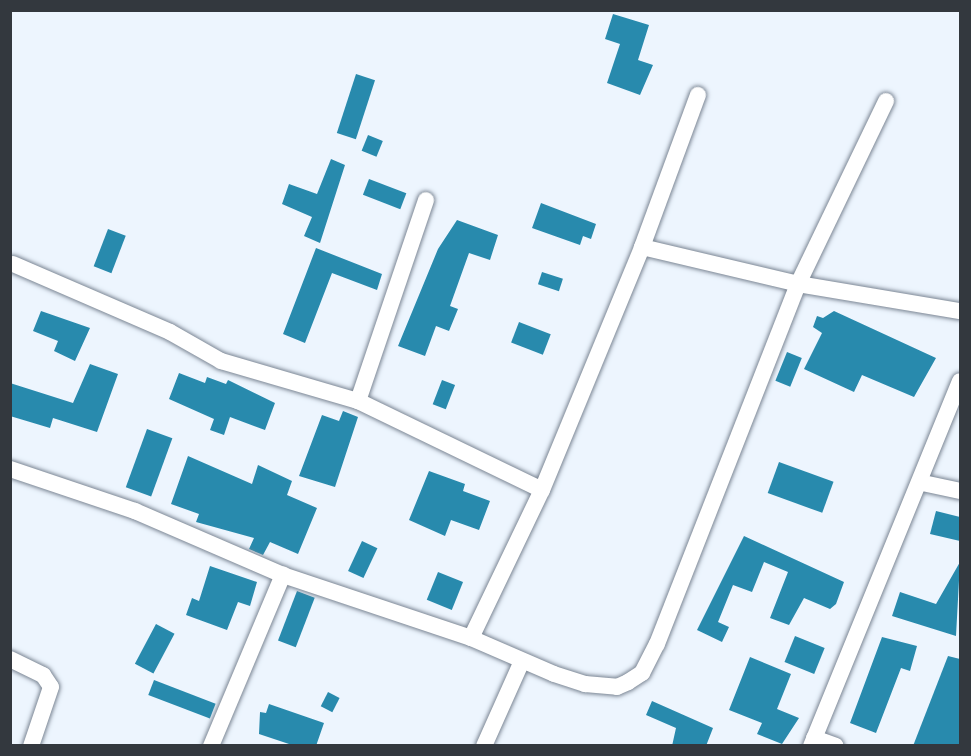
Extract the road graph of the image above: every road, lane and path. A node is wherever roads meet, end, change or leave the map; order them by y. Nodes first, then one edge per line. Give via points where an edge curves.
1 (698, 95) dead end
2 (886, 101) dead end
3 (426, 200) dead end
4 (642, 247) junction
5 (14, 264) dead end
6 (798, 284) junction
7 (960, 311) edge
8 (960, 381) edge
9 (358, 402) junction
10 (10, 469) edge
11 (923, 483) junction
12 (542, 490) junction
13 (960, 491) edge
14 (283, 575) junction
15 (471, 638) junction
16 (10, 659) edge
17 (522, 661) junction
18 (812, 742) edge
19 (32, 746) edge
20 (211, 746) edge
21 (483, 746) edge
22 (836, 746) edge

1 - 4 street
2 - 6 street
3 - 9 street
4 - 6 street
4 - 12 street
5 - 9 street via 170,332 220,361
6 - 7 street
6 - 17 street via 642,673 617,687 585,684
8 - 11 street
9 - 12 street
10 - 14 street via 135,511
11 - 13 street
11 - 18 street
12 - 15 street
14 - 15 street
14 - 20 street
15 - 17 street
16 - 19 street via 44,675 51,687
17 - 21 street
18 - 22 street

